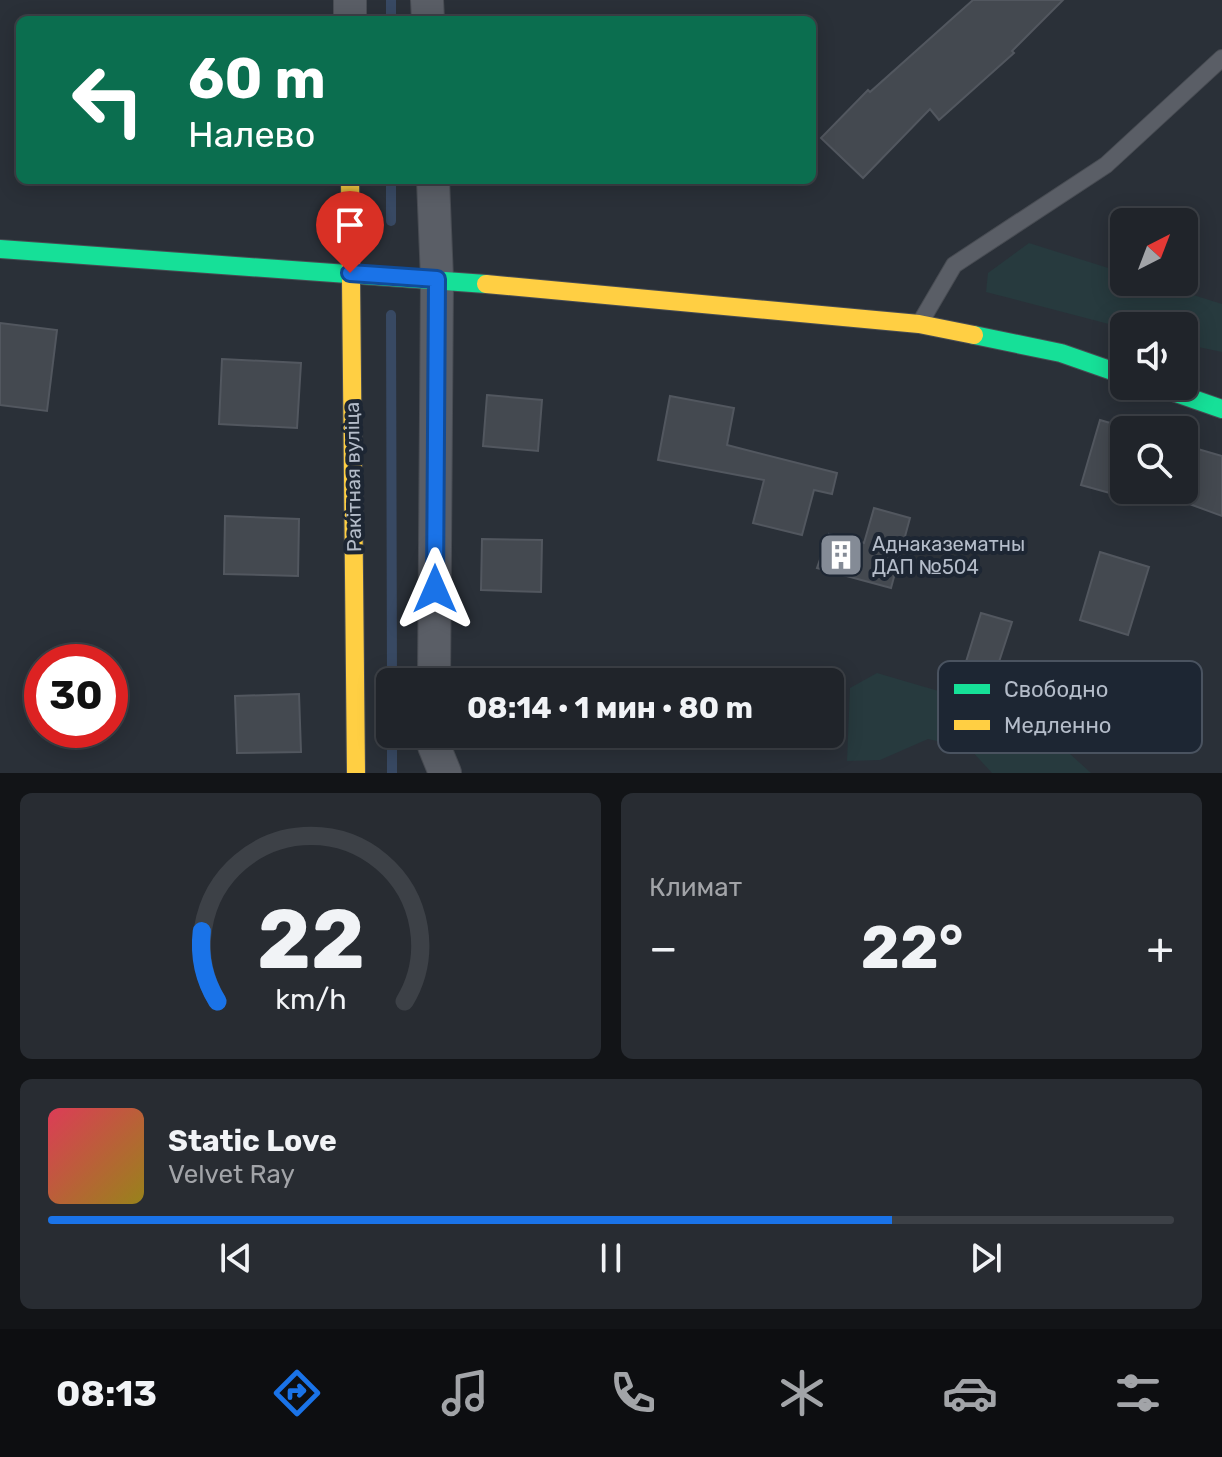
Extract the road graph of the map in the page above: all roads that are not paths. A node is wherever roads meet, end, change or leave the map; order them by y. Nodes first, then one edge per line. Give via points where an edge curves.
1 (1222, 58) edge
2 (350, 184) edge
3 (433, 184) edge
4 (0, 249) edge
5 (350, 273) junction
6 (437, 279) junction
7 (919, 324) junction
8 (1110, 370) edge
9 (1196, 400) edge
10 (1222, 409) edge
11 (434, 668) edge
12 (435, 748) edge
13 (356, 773) edge
14 (445, 773) edge

1 - 7 lane via 1106,165 954,265
2 - 5 street, Ракітная вуліца
3 - 6 street
4 - 5 street
5 - 6 street
5 - 13 street, Ракітная вуліца
6 - 7 street
6 - 11 street
7 - 8 street via 1061,353
9 - 10 street
12 - 14 street

